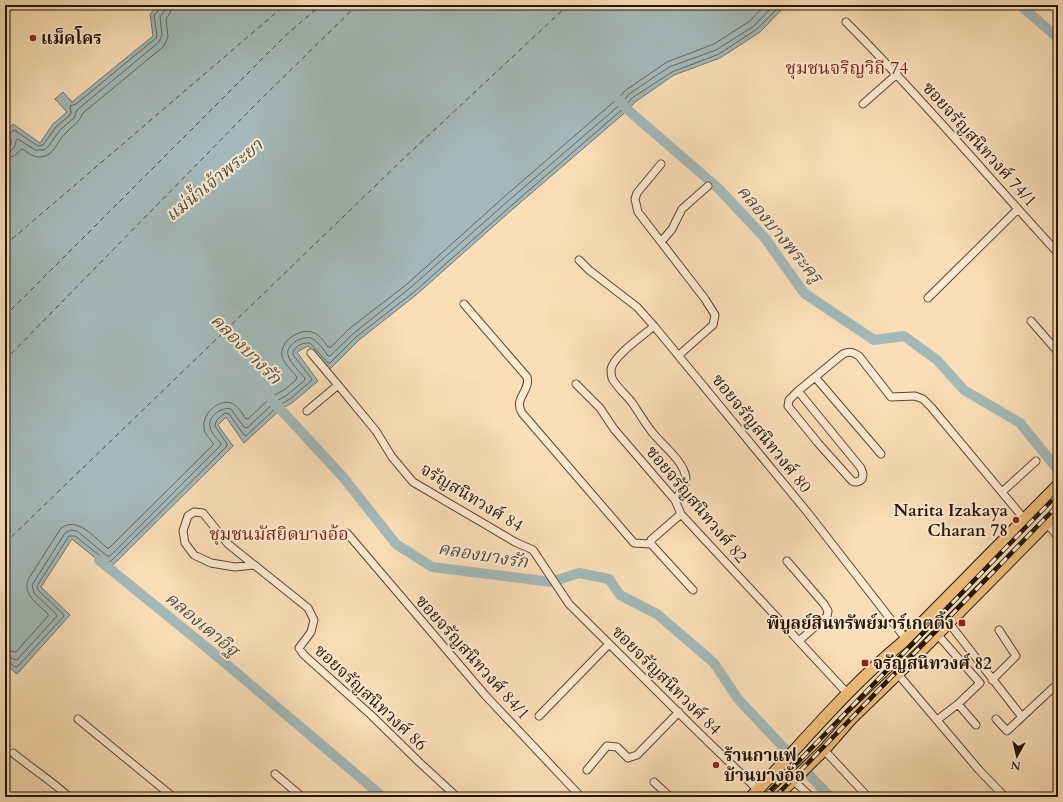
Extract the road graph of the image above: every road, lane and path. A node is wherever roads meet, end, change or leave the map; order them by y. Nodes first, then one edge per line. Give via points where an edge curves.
1 (846, 22) dead end
2 (897, 74) junction
3 (863, 104) dead end
4 (661, 164) dead end
5 (708, 186) dead end
6 (1018, 209) junction
7 (661, 242) junction
8 (1058, 252) edge
9 (579, 260) dead end
10 (928, 298) dead end
11 (464, 304) dead end
12 (1031, 321) dead end
13 (654, 326) junction
14 (1058, 352) edge
15 (311, 353) dead end
16 (679, 355) junction
17 (815, 378) junction
18 (576, 384) dead end
19 (338, 385) junction
20 (798, 391) junction
21 (307, 412) dead end
22 (881, 454) dead end
23 (1036, 461) dead end
24 (1058, 485) edge
25 (1002, 492) junction
26 (675, 500) junction
27 (1058, 512) edge
28 (681, 514) junction
29 (1025, 520) junction
30 (1047, 523) junction
31 (347, 533) dead end
32 (1058, 537) edge
33 (651, 544) junction
34 (787, 561) dead end
35 (254, 565) junction
36 (559, 589) joint
37 (693, 590) dead end
38 (948, 623) junction
39 (999, 630) dead end
40 (937, 634) junction
41 (906, 639) junction
42 (798, 641) junction
43 (609, 644) junction
44 (898, 673) junction
45 (992, 680) junction
46 (1054, 687) dead end
47 (847, 693) junction
48 (958, 704) junction
49 (679, 712) junction
50 (538, 716) dead end
51 (1022, 717) junction
52 (78, 719) dead end
53 (996, 719) dead end
54 (937, 720) junction
55 (976, 725) dead end
56 (824, 750) junction
57 (12, 753) dead end
58 (587, 770) dead end
59 (275, 774) dead end
60 (793, 780) junction
61 (654, 782) dead end
62 (754, 793) edge
63 (70, 797) edge
64 (173, 797) edge
65 (302, 797) edge
66 (457, 797) edge
67 (581, 797) edge
68 (670, 797) edge
69 (776, 797) edge
70 (811, 797) edge
71 (868, 797) edge
72 (1005, 797) edge

1 - 2 street, ซอยจรัญสนิทวงศ์ 74/1
2 - 3 street
2 - 6 street, ซอยจรัญสนิทวงศ์ 74/1
4 - 7 street via 639,189 635,199 638,212
5 - 7 street via 682,210 672,229
6 - 8 street, ซอยจรัญสนิทวงศ์ 74/1
6 - 10 street
7 - 16 street via 715,315 713,325
9 - 13 street, ซอยจรัญสนิทวงศ์ 80 via 637,307
11 - 33 street via 527,377 527,387 519,403 522,413 634,543
12 - 14 street
13 - 16 street, ซอยจรัญสนิทวงศ์ 80
13 - 26 street via 614,361 611,374 612,379 651,431 684,469 686,479
15 - 19 street, จรัญสนิทวงศ์ 84
16 - 41 street, ซอยจรัญสนิทวงศ์ 80 via 808,513
17 - 20 street
17 - 22 street
17 - 25 street via 843,354 856,353 891,397 923,399
18 - 26 street, ซอยจรัญสนิทวงศ์ 82 via 600,408 614,429
19 - 21 street
19 - 36 street, จรัญสนิทวงศ์ 84 via 413,482 533,550
20 - 20 street via 789,400 789,408 852,481 862,479 861,468
23 - 25 street
24 - 29 main road
25 - 29 street
26 - 28 street, ซอยจรัญสนิทวงศ์ 82
27 - 30 main road
28 - 33 street via 655,535
28 - 42 street, ซอยจรัญสนิทวงศ์ 82
29 - 41 main road
30 - 32 street
30 - 38 main road
31 - 67 street, ซอยจรัญสนิทวงศ์ 84/1 via 485,695
33 - 37 street
34 - 42 street via 828,611 827,616
35 - 35 street, ซอยจรัญสนิทวงศ์ 86 via 228,544 202,513 194,512 188,516 183,531 185,543 194,555 211,563 235,567
35 - 66 street, ซอยจรัญสนิทวงศ์ 86 via 308,608 314,620 311,632 299,648 304,655
36 - 43 street, ซอยจรัญสนิทวงศ์ 84 via 569,604
38 - 40 main road
38 - 45 street
39 - 45 street via 1016,656
40 - 44 main road
40 - 48 street via 980,683
41 - 47 main road
42 - 47 street, ซอยจรัญสนิทวงศ์ 82
43 - 49 street, ซอยจรัญสนิทวงศ์ 84
43 - 50 street
44 - 54 street
44 - 56 main road
45 - 51 street
46 - 51 street
47 - 62 main road
48 - 54 street
48 - 55 street
49 - 58 street via 637,755 628,758 617,747 607,746
49 - 62 street, ซอยจรัญสนิทวงศ์ 84
51 - 53 street via 1007,730
52 - 64 street
54 - 72 street
56 - 60 main road
56 - 71 street
57 - 63 street
59 - 65 street
60 - 69 main road
60 - 70 street
61 - 68 street

